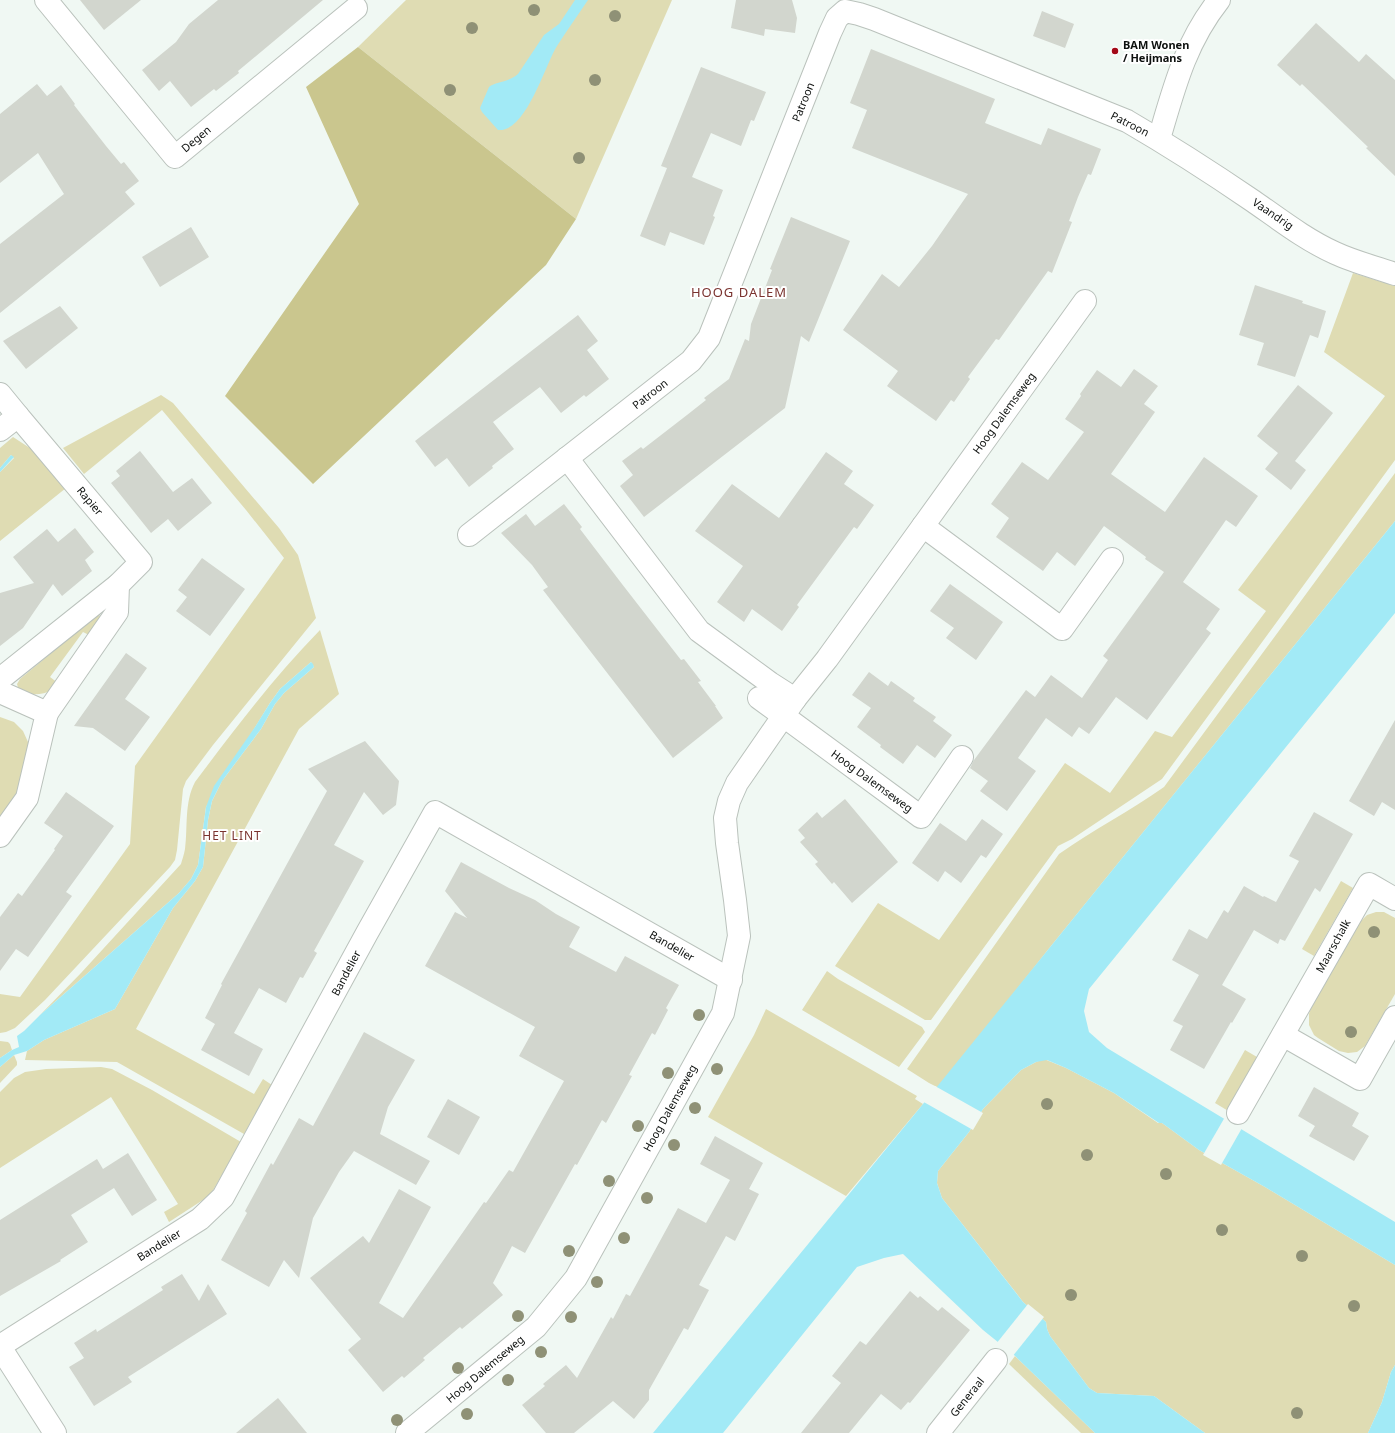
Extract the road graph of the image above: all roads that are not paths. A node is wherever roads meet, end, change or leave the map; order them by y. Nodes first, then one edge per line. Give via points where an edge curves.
1 (46, 0) edge
2 (1219, 0) edge
3 (356, 8) dead end
4 (1159, 139) junction
5 (1395, 274) edge
6 (1085, 300) dead end
7 (0, 394) edge
8 (18, 416) junction
9 (0, 430) edge
10 (567, 458) junction
11 (923, 526) junction
12 (469, 535) dead end
13 (1112, 559) dead end
14 (118, 585) junction
15 (0, 679) edge
16 (0, 692) edge
17 (759, 698) dead end
18 (789, 708) junction
19 (47, 713) junction
20 (962, 757) dead end
21 (0, 836) edge
22 (1395, 899) edge
23 (731, 980) junction
24 (1395, 1017) edge
25 (1283, 1035) junction
26 (1238, 1113) dead end
27 (0, 1346) edge
28 (996, 1360) dead end
29 (55, 1433) edge
30 (407, 1433) edge
31 (938, 1433) edge

1 - 3 street, Degen via 175,157
2 - 4 street via 1190,45
4 - 5 street, Vaandrig via 1310,239 1356,262
4 - 10 street, Patroon via 1128,121 874,19 846,11 837,18 830,32 709,338 691,361
6 - 11 street, Hoog Dalemseweg
7 - 8 street
8 - 9 street
8 - 14 street, Rapier via 141,562
10 - 12 street, Patroon
10 - 18 street via 699,631 770,683
11 - 13 street via 1062,628
11 - 18 street, Hoog Dalemseweg
14 - 15 street, Rapier
14 - 19 street via 117,612
16 - 19 street
17 - 18 street, Hoog Dalemseweg
18 - 20 street, Hoog Dalemseweg via 921,817
18 - 23 street, Hoog Dalemseweg via 737,784 725,818 739,936
19 - 21 street via 27,798
22 - 25 street, Maarschalk via 1369,884
23 - 27 street, Bandelier via 435,812 223,1197 200,1219
23 - 30 street, Hoog Dalemseweg via 723,1013 576,1278 536,1326
24 - 25 street via 1360,1079
25 - 26 street, Maarschalk
27 - 29 street, Bandelier
28 - 31 street, Generaal

